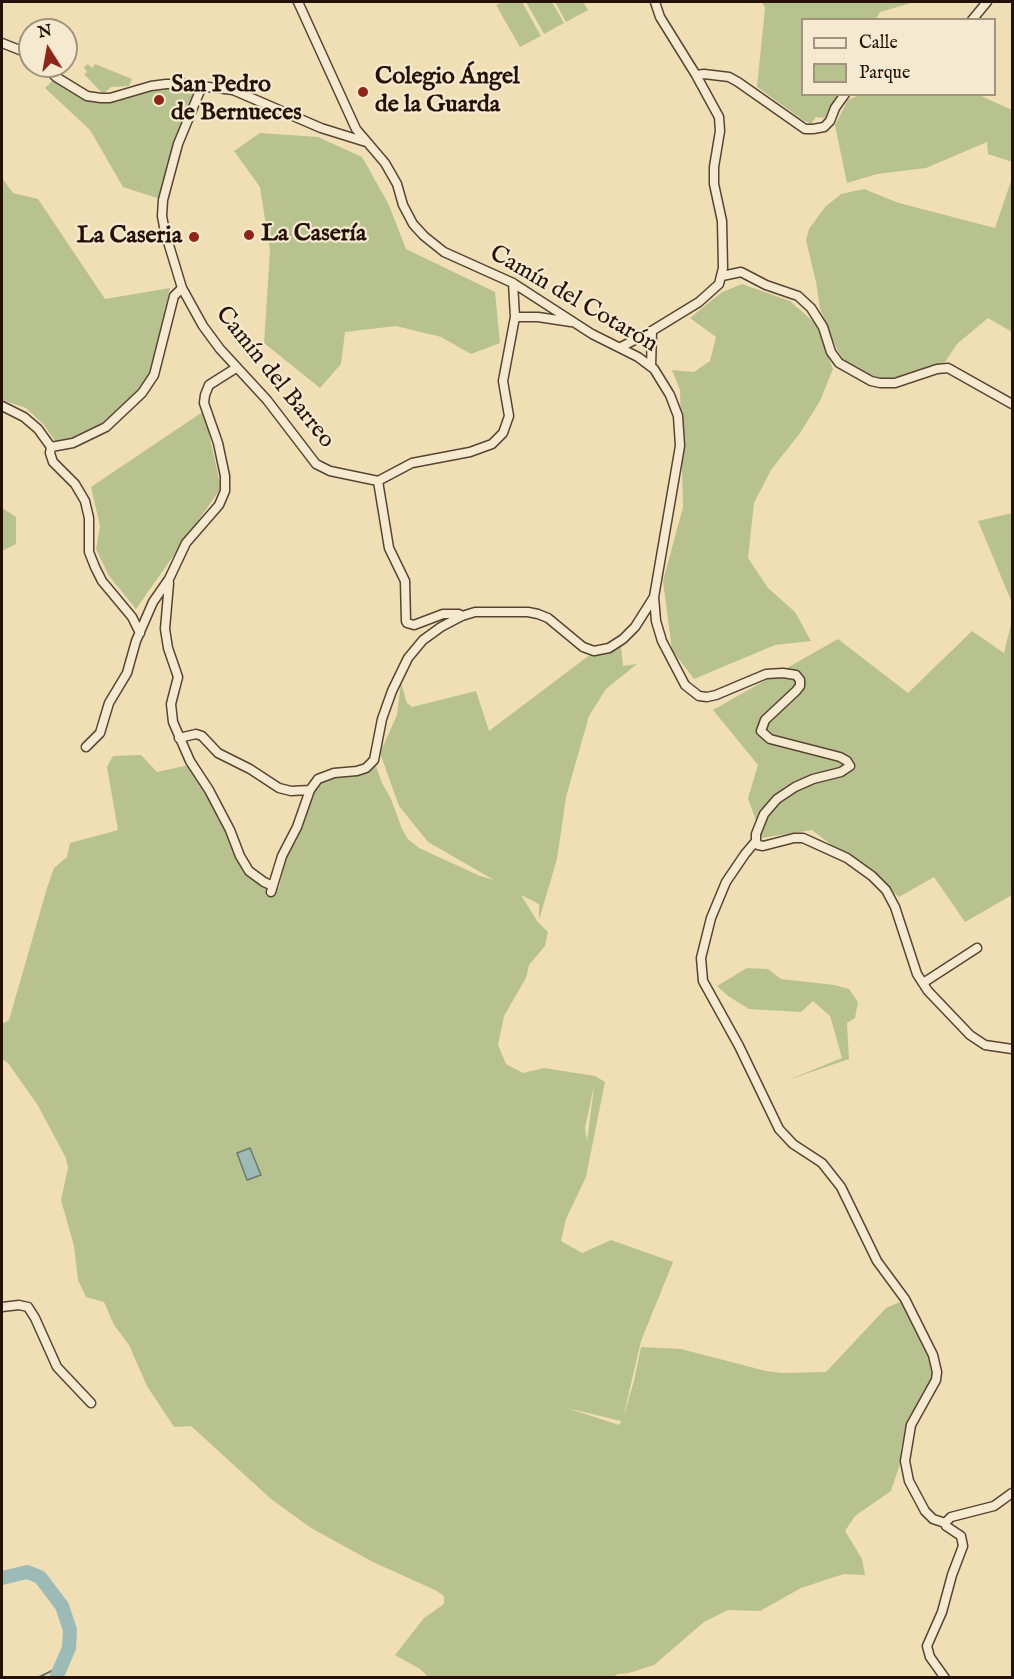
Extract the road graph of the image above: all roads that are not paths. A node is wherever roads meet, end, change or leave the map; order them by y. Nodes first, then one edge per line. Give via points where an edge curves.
1 (298, 2) edge
2 (656, 2) edge
3 (987, 2) edge
4 (974, 18) edge
5 (2, 43) edge
6 (18, 49) edge
7 (696, 75) junction
8 (59, 78) edge
9 (202, 86) junction
10 (844, 96) edge
11 (366, 142) junction
12 (722, 276) junction
13 (513, 283) junction
14 (182, 288) junction
15 (515, 317) junction
16 (576, 323) junction
17 (652, 331) junction
18 (621, 347) junction
19 (651, 367) junction
20 (236, 368) junction
21 (1012, 404) edge
22 (2, 406) edge
23 (51, 447) junction
24 (378, 481) junction
25 (169, 579) junction
26 (654, 597) junction
27 (462, 616) junction
28 (140, 633) junction
29 (179, 738) junction
30 (86, 747) dead end
31 (310, 790) junction
32 (756, 841) junction
33 (977, 948) dead end
34 (923, 983) junction
35 (1012, 1049) edge
36 (2, 1307) edge
37 (91, 1403) dead end
38 (1012, 1493) edge
39 (945, 1522) junction
40 (945, 1677) edge

1 - 11 street, Camín del Cotarón via 356,129
2 - 7 street via 664,25
3 - 4 street
5 - 6 street
7 - 10 street via 729,77 805,129 825,127
7 - 12 street via 716,108 720,124 714,184 722,221
8 - 9 street via 87,96 101,98 151,86
9 - 11 street via 233,90 321,128
9 - 14 street, Camín del Barreo via 178,144 163,200 165,231
11 - 13 street, Camín del Cotarón via 385,162 403,206 424,236 444,252
12 - 17 street via 719,284 699,302
12 - 21 street via 741,272 798,296 823,327 839,363 872,381 895,383 948,368
13 - 15 street
13 - 16 street, Camín del Cotarón
14 - 20 street, Camín del Barreo via 203,326
14 - 23 street via 174,296 158,367 142,393 106,427 73,443
15 - 16 street
15 - 24 street via 502,381 509,416 503,433 492,444 412,463
16 - 18 street, Camín del Cotarón
17 - 18 street
17 - 19 street
18 - 19 street, Camín del Cotarón
19 - 26 street, Camín del Cotarón via 670,395 678,416 680,446
20 - 24 street, Camín del Barreo via 316,464 330,471
20 - 25 street via 209,385 204,403 218,443 225,491 219,505 186,543
22 - 23 street via 24,417
23 - 28 street via 53,462 75,484 85,501 89,552 95,567
24 - 27 street via 388,544 405,578 405,621 414,625 443,614
25 - 28 street via 153,602
25 - 29 street via 165,629 178,677 171,713
26 - 27 street via 623,639 594,651 538,614 484,612
26 - 32 street, Camín del Cotarón via 662,641 685,685 707,697 766,674 796,675 800,686 765,720 761,731 770,739 840,757 850,766 795,787 777,799 764,814
27 - 31 street via 423,640 408,658 381,719 374,760 357,771 318,778
28 - 30 street via 100,733
29 - 31 street via 202,736 218,753 279,788
29 - 31 street via 249,871 272,889
32 - 34 street via 763,846 803,838 847,858 872,876 895,907 916,974
32 - 39 street via 726,882 711,918 701,958 703,981 779,1129 793,1144 822,1163 841,1187 877,1261 904,1299 933,1355 936,1380 911,1425 905,1461 909,1481 925,1511 933,1519
33 - 34 street
34 - 35 street via 970,1035 985,1045
36 - 37 street via 28,1307 57,1367
38 - 39 street via 994,1506
39 - 40 street via 961,1536 963,1546 927,1646

